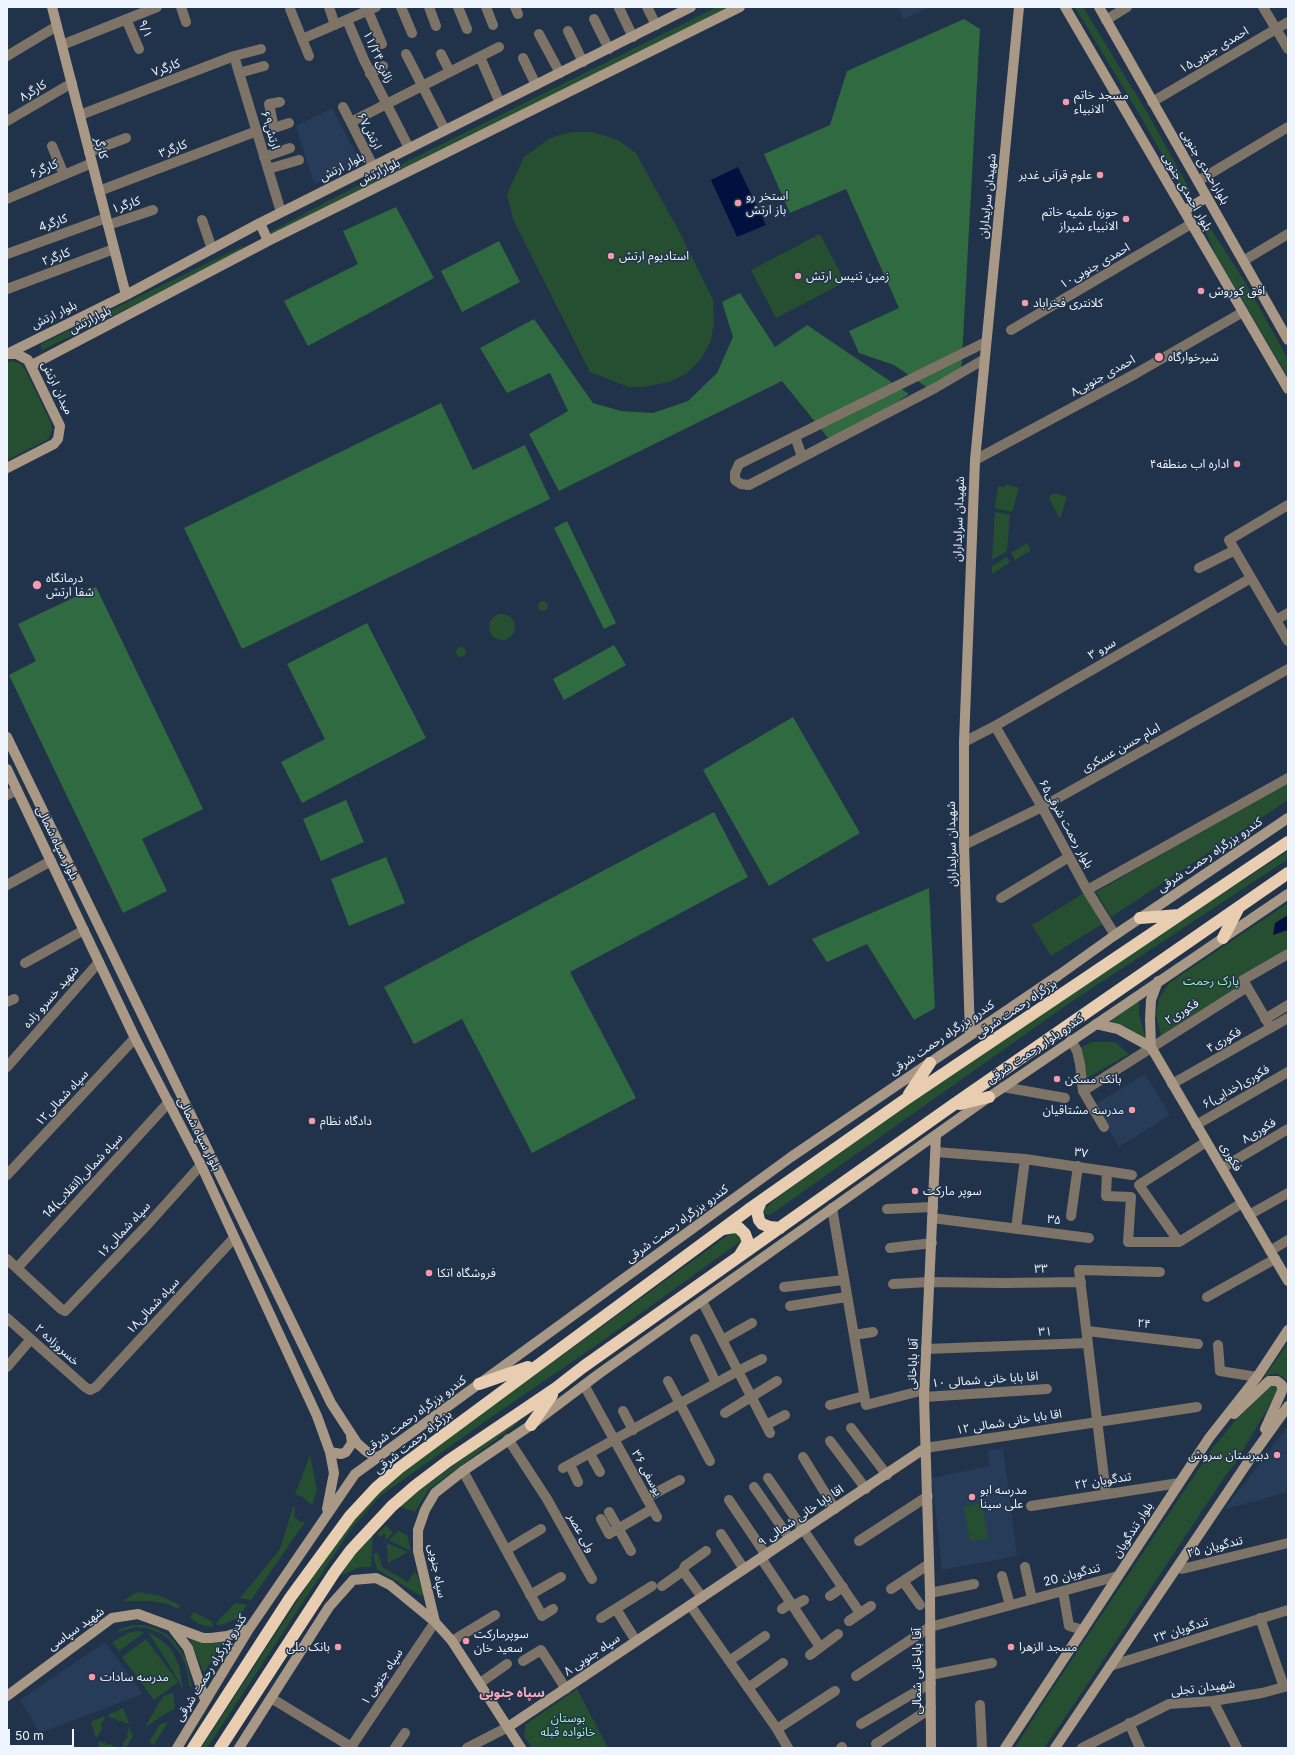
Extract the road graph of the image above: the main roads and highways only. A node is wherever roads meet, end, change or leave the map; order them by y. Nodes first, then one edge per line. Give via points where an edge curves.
1 (52, 7) edge
2 (691, 7) edge
3 (740, 7) edge
4 (1019, 7) edge
5 (1065, 7) edge
6 (1098, 7) edge
7 (680, 10) edge
8 (1206, 197) junction
9 (1184, 211) junction
10 (260, 223) junction
11 (268, 242) junction
12 (126, 295) junction
13 (1288, 340) edge
14 (7, 354) edge
15 (32, 365) junction
16 (1288, 389) edge
17 (7, 468) edge
18 (8, 744) edge
19 (7, 769) edge
20 (1288, 818) edge
21 (1288, 842) edge
22 (1288, 873) edge
23 (1288, 894) edge
24 (1238, 907) junction
25 (1180, 915) junction
26 (1140, 918) junction
27 (1223, 938) junction
28 (1158, 981) junction
29 (1096, 1024) junction
30 (970, 1035) junction
31 (1151, 1047) junction
32 (930, 1063) junction
33 (168, 1068) junction
34 (155, 1075) junction
35 (989, 1096) junction
36 (906, 1099) junction
37 (953, 1106) junction
38 (936, 1135) junction
39 (761, 1201) junction
40 (780, 1228) junction
41 (722, 1229) junction
42 (738, 1257) junction
43 (1285, 1271) edge
44 (1288, 1281) edge
45 (1288, 1330) edge
46 (540, 1362) junction
47 (479, 1384) junction
48 (556, 1388) junction
49 (1288, 1406) edge
50 (531, 1425) junction
51 (351, 1436) junction
52 (1209, 1438) junction
53 (925, 1448) junction
54 (330, 1452) junction
55 (1255, 1452) junction
56 (377, 1458) junction
57 (324, 1518) junction
58 (930, 1593) joint
59 (690, 1605) joint
60 (435, 1622) junction
61 (170, 1625) junction
62 (249, 1629) junction
63 (7, 1696) edge
64 (205, 1700) junction
65 (508, 1727) junction
66 (177, 1748) edge
67 (194, 1748) edge
68 (220, 1748) edge
69 (239, 1748) edge
70 (521, 1748) edge
71 (931, 1748) edge
72 (1005, 1748) edge
73 (1055, 1748) edge

1 - 12 main road, کارگر
2 - 7 main road, بلوار ارتش
3 - 11 main road, بلوارارتش
4 - 30 main road, شهیدان سرایداران via 975,460 964,742 964,845
5 - 9 main road, بلوار احمدی جنوبی
6 - 8 main road, بلواراحمدی جنوبی
7 - 10 main road, بلوار ارتش via 656,25
8 - 9 main road
8 - 13 main road, بلواراحمدی جنوبی
9 - 16 main road, بلوار احمدی جنوبی
10 - 11 main road
10 - 12 main road, بلوار ارتش
11 - 15 main road, بلوارارتش
12 - 14 main road, بلوار ارتش
14 - 15 main road, میدان ارتش via 23,356
15 - 17 main road, میدان ارتش via 59,420 60,433 49,448
18 - 33 main road, بلوار سپاه شمالی
19 - 34 main road, بلوار سپاه شمالی
20 - 26 main road, کندرو بزرگراه رحمت شرقی
21 - 25 highway, بزرگراه رحمت شرقی
22 - 24 highway
23 - 27 main road
24 - 27 highway
24 - 37 highway
25 - 26 highway
25 - 36 highway, بزرگراه رحمت شرقی
26 - 30 main road, کندرو بزرگراه رحمت شرقی
27 - 28 main road
28 - 29 main road
28 - 31 main road, فکوری via 1151,1000
29 - 31 main road via 1118,1029
29 - 35 main road, کندرو بلوار رحمت شرقی
30 - 32 main road, کندرو بزرگراه رحمت شرقی
31 - 43 main road, فکوری via 1249,1215
32 - 36 highway
32 - 47 main road, کندرو بزرگراه رحمت شرقی via 791,1157
33 - 34 main road
33 - 51 main road, بلوار سپاه شمالی via 331,1403
34 - 54 main road, بلوار سپاه شمالی via 201,1165 317,1416
35 - 37 highway
35 - 38 main road
36 - 39 highway, بزرگراه رحمت شرقی
37 - 40 highway
38 - 50 main road
38 - 53 main road, آقا باباخانی via 924,1394
39 - 40 highway via 757,1211 759,1220 762,1224
39 - 41 highway, بزرگراه رحمت شرقی
40 - 42 highway
41 - 42 highway via 739,1228 745,1234 748,1242
41 - 46 highway, بزرگراه رحمت شرقی
42 - 48 highway
43 - 44 main road, فکوری
45 - 52 main road, بلوار تندگویان
46 - 47 highway
46 - 67 highway, بزرگراه رحمت شرقی via 399,1468 350,1516 290,1598
47 - 56 main road, کندرو بزرگراه رحمت شرقی
48 - 50 highway
48 - 68 highway via 415,1486 369,1530 334,1573
49 - 55 main road
50 - 60 main road, سپاه جنوبی via 436,1492 425,1510 418,1527 418,1551
51 - 54 main road via 352,1443 346,1452
51 - 56 main road, بلوار سپاه شمالی
52 - 55 main road via 1267,1383 1275,1380 1282,1385 1282,1391
52 - 72 main road, بلوار تندگویان
53 - 58 main road, آقا باباخانی
53 - 59 main road, ۹ اقا بابا خانی شمالی
54 - 57 main road, بلوار سپاه شمالی via 334,1473
55 - 73 main road
56 - 57 main road, کندرو بزرگراه رحمت شرقی via 355,1474
57 - 62 main road, کندرو بزرگراه رحمت شرقی
58 - 71 main road, آقا باباخانی شمالی
59 - 65 main road, ۸ سپاه جنوبی
60 - 65 main road, سپاه جنوبی via 452,1641
60 - 69 main road, سپاه جنوبی via 390,1585 376,1578 353,1580 329,1606
61 - 62 main road, شهید سپاسی via 203,1638 227,1636
61 - 63 main road, شهید سپاسی via 138,1614 112,1618
61 - 64 main road via 188,1648
62 - 64 main road, کندرو بزرگراه رحمت شرقی
64 - 66 main road, کندرو بزرگراه رحمت شرقی
65 - 70 main road, سپاه جنوبی

